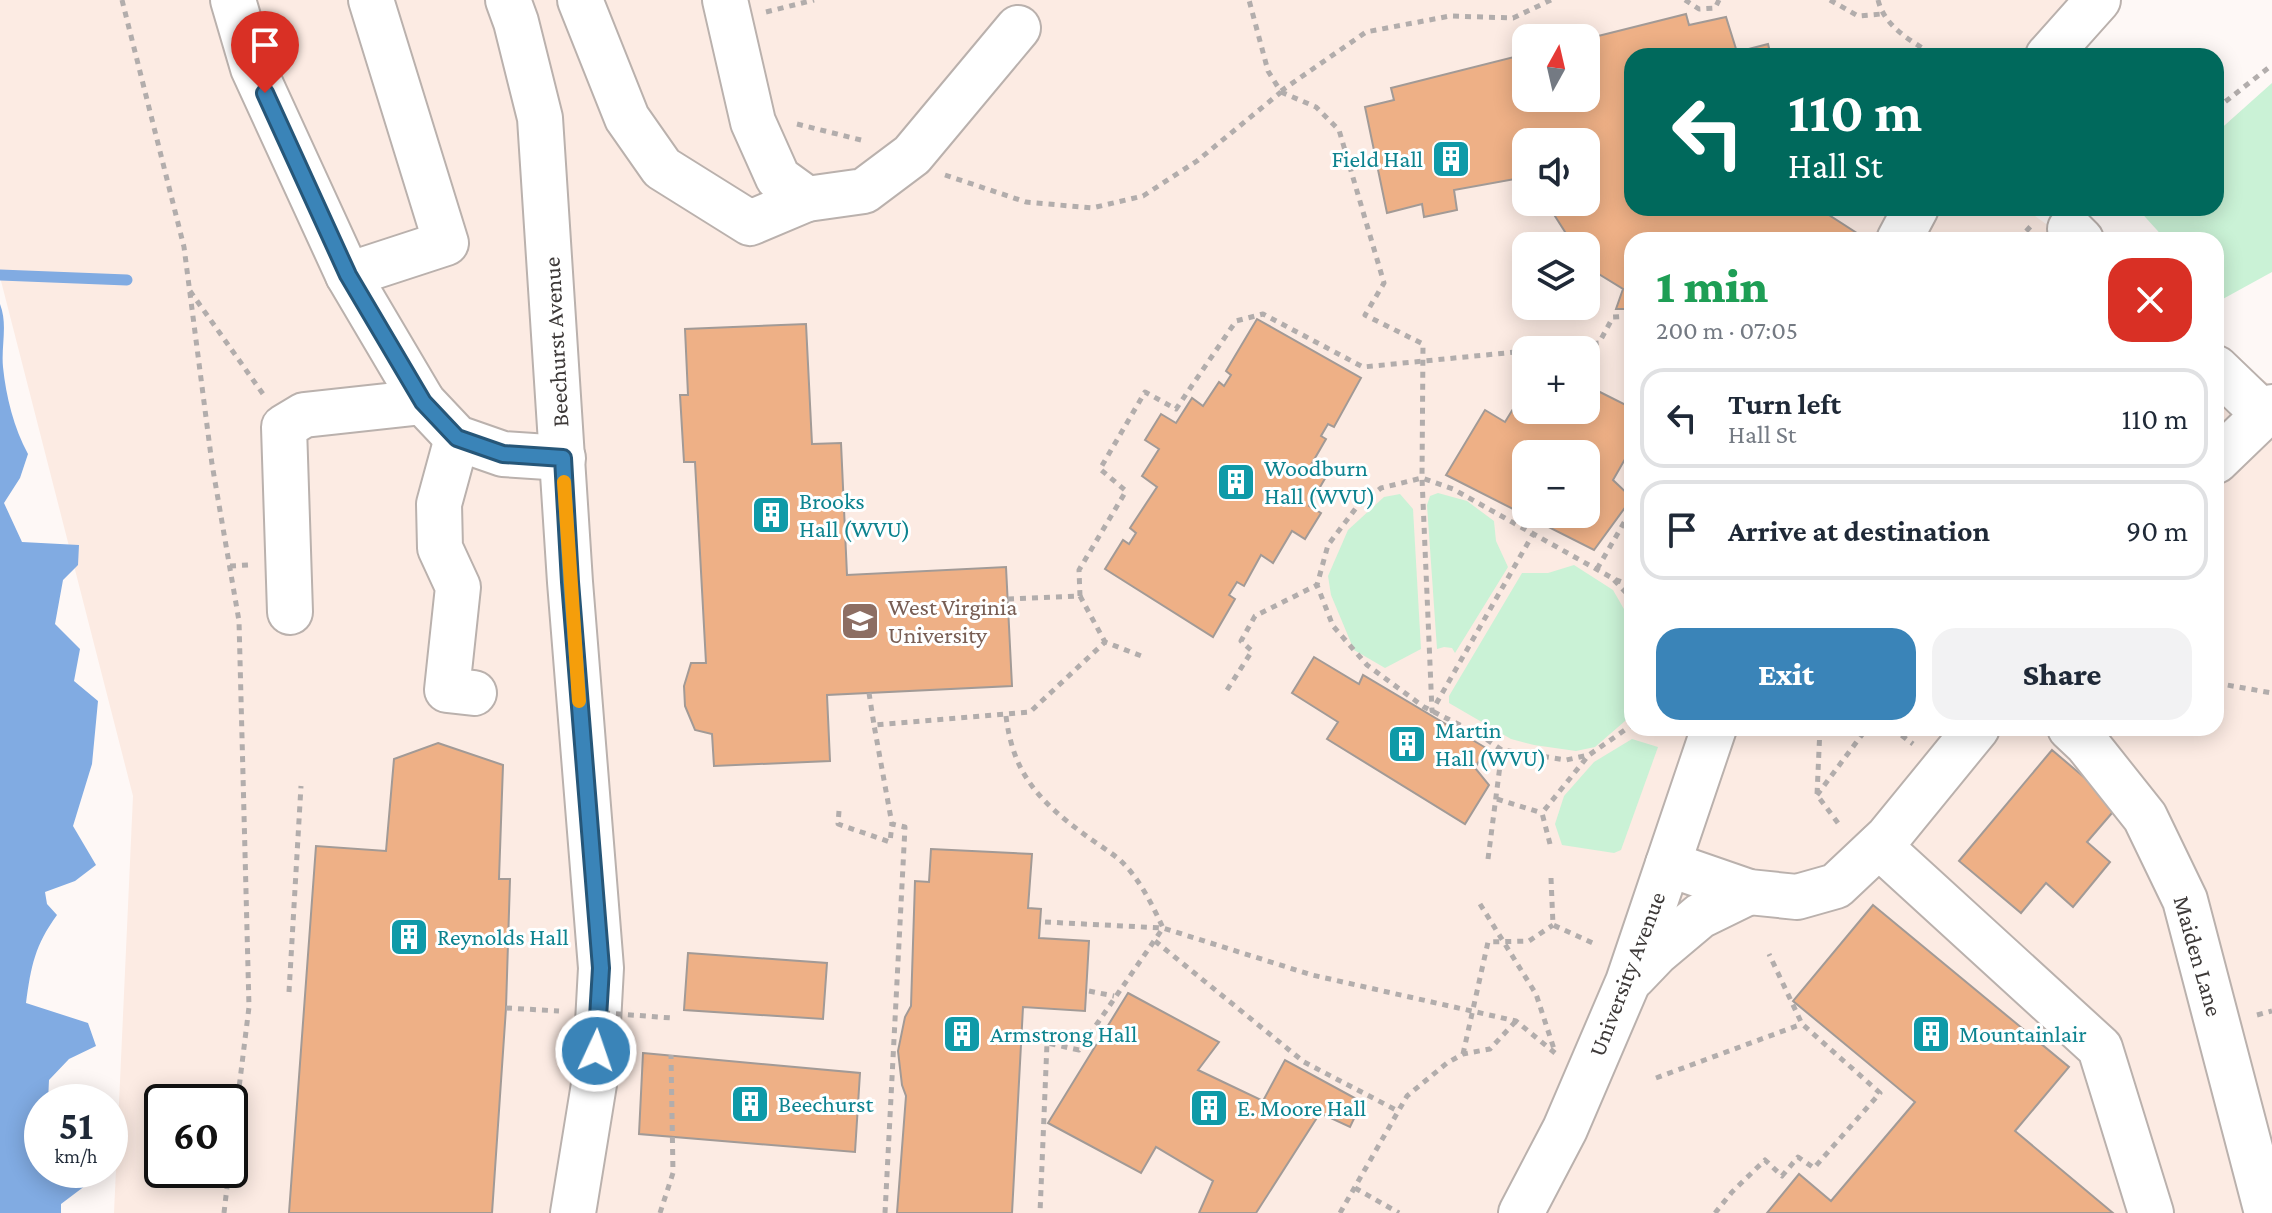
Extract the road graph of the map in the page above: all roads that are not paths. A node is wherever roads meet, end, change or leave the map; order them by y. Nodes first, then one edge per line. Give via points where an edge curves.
1 (233, 0) edge
2 (371, 0) edge
3 (508, 0) edge
4 (580, 0) edge
5 (725, 0) edge
6 (2098, 0) edge
7 (1018, 28) dead end
8 (2055, 48) edge
9 (807, 199) junction
10 (348, 275) junction
11 (2224, 375) edge
12 (423, 402) junction
13 (2268, 411) edge
14 (457, 438) junction
15 (2224, 453) edge
16 (563, 458) junction
17 (290, 612) dead end
18 (474, 693) dead end
19 (1711, 736) edge
20 (1969, 736) edge
21 (2078, 736) edge
22 (1862, 838) junction
23 (1668, 864) junction
24 (1749, 892) junction
25 (1628, 982) junction
26 (573, 1213) edge
27 (1521, 1213) edge
28 (2151, 1213) edge
29 (2267, 1213) edge

1 - 10 street via 253,68
2 - 10 street via 446,243
3 - 16 street, Beechurst Avenue via 540,118
4 - 9 street via 627,118 662,168 750,223
5 - 9 street via 753,122 778,178
6 - 8 street
7 - 9 street via 912,155 864,191
10 - 12 street
11 - 13 street
12 - 14 street
12 - 17 street via 304,415 284,427
13 - 15 street
14 - 16 street via 503,454
14 - 18 street via 439,504 440,548 458,587 447,690
16 - 26 street, Beechurst Avenue via 601,968 595,1078
19 - 23 street, University Avenue
20 - 22 street
21 - 29 street, Maiden Lane via 2145,817 2185,900
22 - 24 street via 1836,886 1797,897
22 - 28 street via 2100,1048
23 - 24 street
23 - 25 street, University Avenue
24 - 25 street via 1700,916
25 - 27 street, University Avenue via 1565,1129

